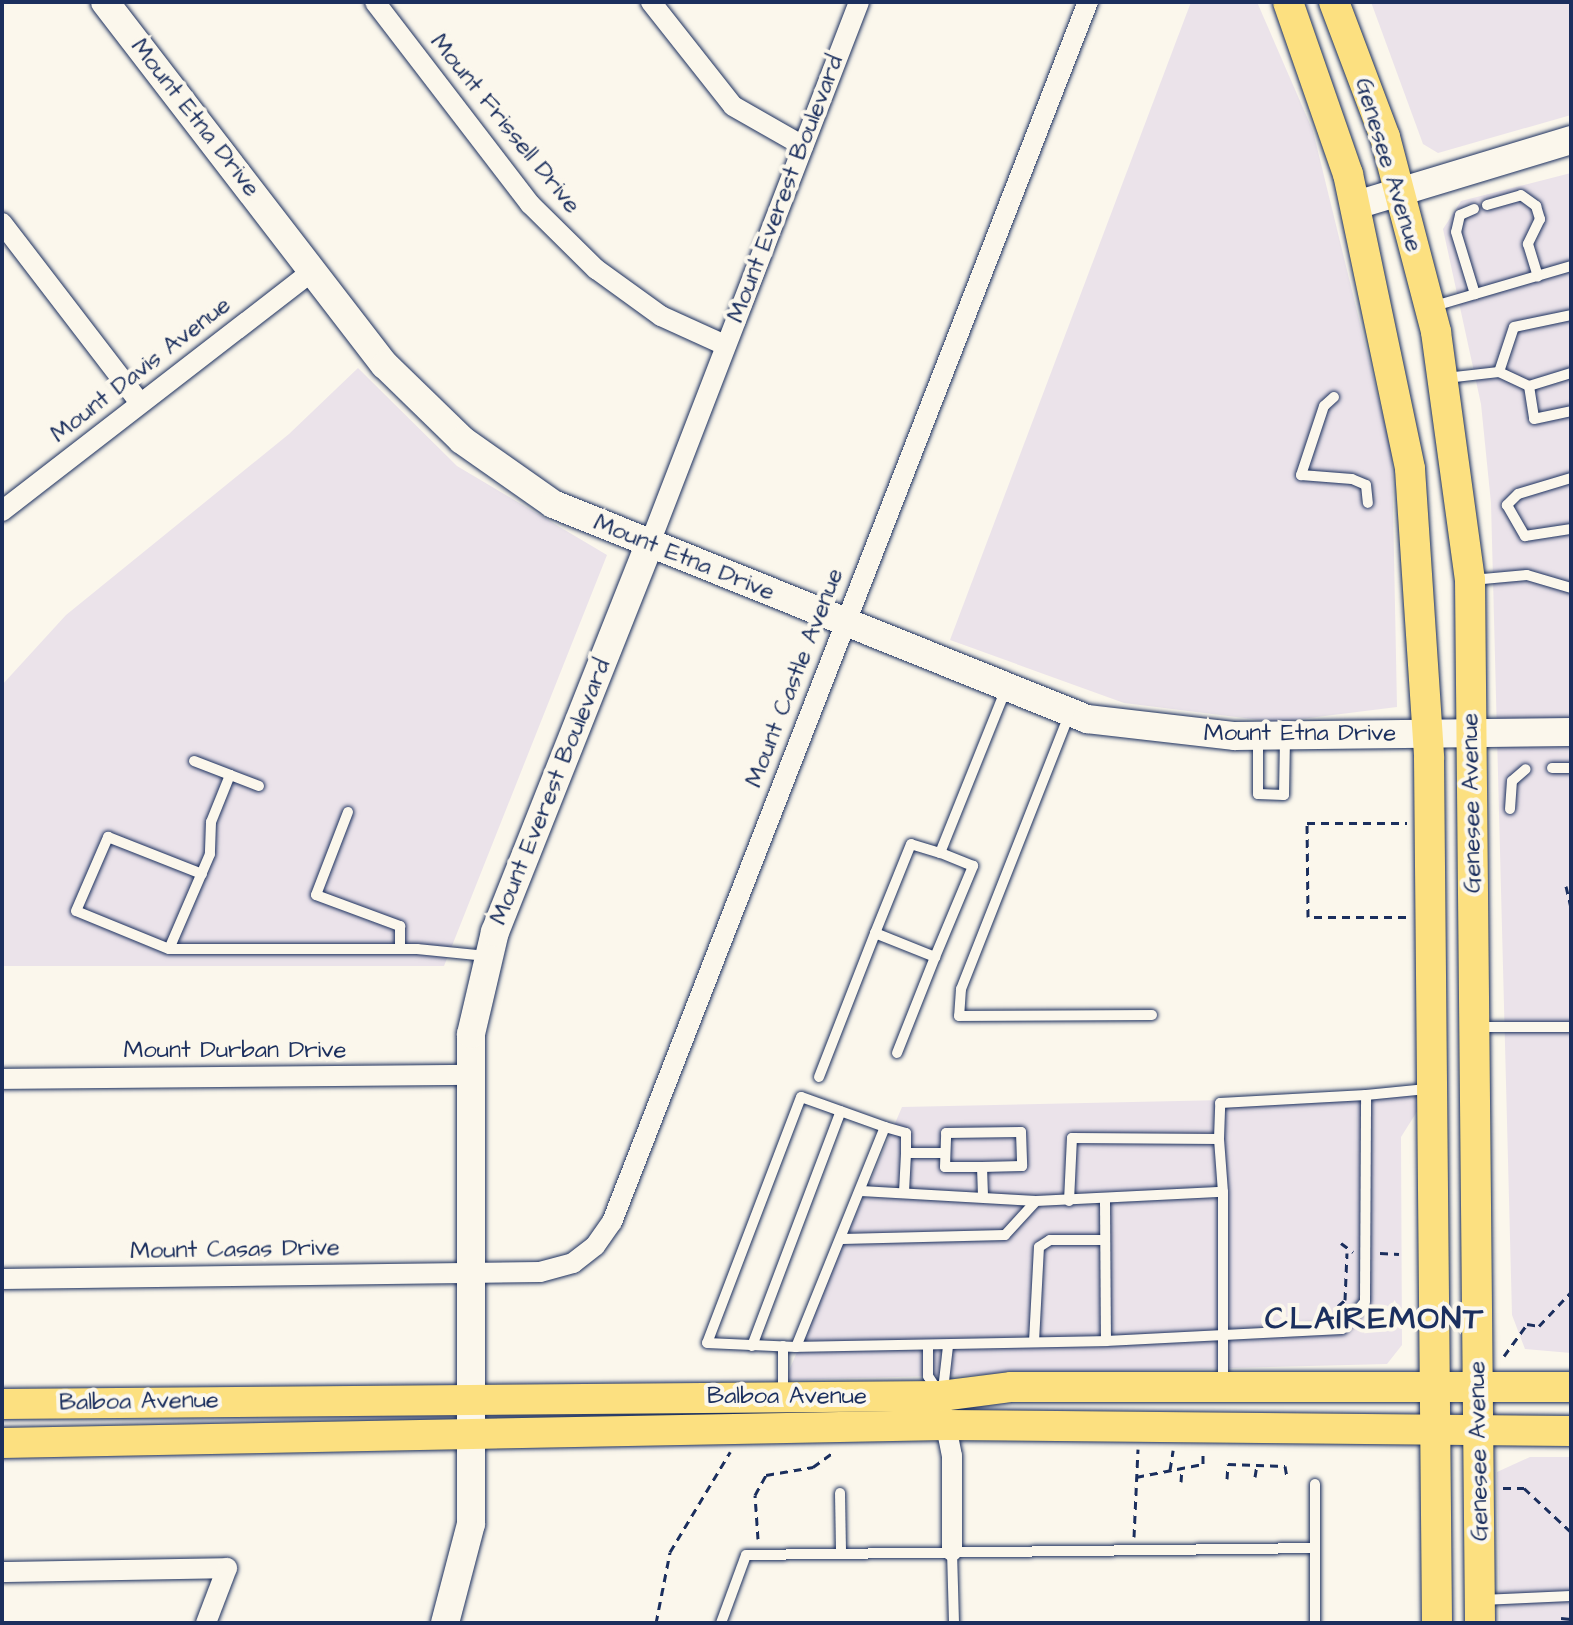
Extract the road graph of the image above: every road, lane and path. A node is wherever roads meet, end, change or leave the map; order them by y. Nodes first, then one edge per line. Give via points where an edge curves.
1 (105, 2) edge
2 (375, 2) edge
3 (651, 2) edge
4 (859, 2) edge
5 (1088, 2) edge
6 (1288, 2) edge
7 (1334, 2) edge
8 (1571, 140) edge
9 (803, 146) junction
10 (1400, 193) junction
11 (1356, 205) junction
12 (1487, 205) dead end
13 (1474, 209) dead end
14 (4, 230) edge
15 (1571, 266) edge
16 (312, 271) junction
17 (1538, 276) junction
18 (1475, 294) junction
19 (1430, 307) junction
20 (1571, 315) edge
21 (725, 345) junction
22 (1499, 372) junction
23 (1571, 373) edge
24 (1445, 378) junction
25 (1529, 386) junction
26 (1334, 397) dead end
27 (140, 403) junction
28 (1571, 411) edge
29 (1571, 478) edge
30 (1368, 503) dead end
31 (2, 511) edge
32 (1571, 529) edge
33 (648, 548) junction
34 (1470, 580) junction
35 (1571, 588) edge
36 (844, 623) junction
37 (1007, 687) junction
38 (1070, 713) junction
39 (1571, 732) edge
40 (1428, 733) junction
41 (1471, 733) junction
42 (1272, 735) junction
43 (194, 761) dead end
44 (1552, 768) dead end
45 (1571, 768) edge
46 (1526, 769) dead end
47 (230, 775) junction
48 (259, 786) dead end
49 (1510, 809) dead end
50 (348, 812) dead end
51 (1409, 823) dead end
52 (940, 853) junction
53 (202, 874) junction
54 (1566, 886) dead end
55 (1571, 907) edge
56 (1410, 917) dead end
57 (875, 933) junction
58 (400, 948) junction
59 (169, 949) junction
60 (489, 956) junction
61 (935, 957) junction
62 (1152, 1015) dead end
63 (1475, 1027) junction
64 (1571, 1027) edge
65 (897, 1053) dead end
66 (468, 1075) junction
67 (819, 1077) dead end
68 (2, 1079) edge
69 (1433, 1089) junction
70 (1366, 1095) junction
71 (841, 1111) junction
72 (885, 1127) junction
73 (1219, 1139) junction
74 (906, 1153) junction
75 (945, 1153) junction
76 (982, 1167) junction
77 (861, 1191) junction
78 (904, 1192) junction
79 (1223, 1192) junction
80 (983, 1194) junction
81 (1036, 1201) junction
82 (1069, 1201) junction
83 (1105, 1202) junction
84 (842, 1239) junction
85 (1105, 1240) junction
86 (1348, 1252) dead end
87 (470, 1273) junction
88 (2, 1279) edge
89 (1571, 1292) edge
90 (1338, 1306) dead end
91 (1219, 1339) junction
92 (1106, 1341) junction
93 (1034, 1342) junction
94 (752, 1346) junction
95 (783, 1346) junction
96 (928, 1346) junction
97 (948, 1346) junction
98 (796, 1347) junction
99 (1504, 1356) dead end
100 (1434, 1384) junction
101 (1477, 1384) junction
102 (1224, 1386) junction
103 (1571, 1387) edge
104 (783, 1396) junction
105 (473, 1400) junction
106 (2, 1404) edge
107 (943, 1410) junction
108 (1434, 1426) junction
109 (1479, 1429) junction
110 (1571, 1431) edge
111 (473, 1437) junction
112 (2, 1443) edge
113 (1203, 1448) dead end
114 (1138, 1449) dead end
115 (1173, 1449) dead end
116 (834, 1451) dead end
117 (730, 1452) dead end
118 (1236, 1456) dead end
119 (1270, 1457) dead end
120 (1236, 1464) junction
121 (1257, 1465) junction
122 (1270, 1465) junction
123 (1182, 1467) junction
124 (1170, 1470) junction
125 (1136, 1477) junction
126 (1255, 1477) dead end
127 (1287, 1477) dead end
128 (1227, 1479) dead end
129 (1181, 1482) dead end
130 (1315, 1484) dead end
131 (1500, 1489) dead end
132 (840, 1493) dead end
133 (1571, 1532) edge
134 (1315, 1548) junction
135 (1136, 1550) junction
136 (952, 1551) junction
137 (841, 1553) junction
138 (758, 1555) junction
139 (2, 1572) edge
140 (1571, 1596) edge
141 (1481, 1612) edge
142 (1561, 1618) dead end
143 (1571, 1619) edge
144 (206, 1623) edge
145 (445, 1623) edge
146 (656, 1623) edge
147 (721, 1623) edge
148 (954, 1623) edge
149 (1315, 1623) edge
150 (1437, 1623) edge

1 - 16 street, Mount Etna Drive
2 - 21 street, Mount Frissell Drive via 530,204 596,269 661,316
3 - 9 street via 733,106
4 - 9 street, Mount Everest Boulevard
5 - 36 street, Mount Castle Avenue
6 - 11 main road, Genesee Avenue
7 - 10 main road, Genesee Avenue
8 - 10 street
9 - 21 street, Mount Everest Boulevard
10 - 11 street
10 - 19 main road, Genesee Avenue
11 - 40 main road, Genesee Avenue via 1410,469
12 - 17 lane via 1521,195 1536,206 1540,219 1528,244
13 - 18 lane via 1460,215 1456,232
14 - 27 street
15 - 17 lane
16 - 27 street, Mount Davis Avenue
16 - 33 street, Mount Etna Drive via 385,365 462,440 553,504
17 - 18 lane
18 - 19 lane
19 - 24 main road, Genesee Avenue
20 - 22 lane via 1514,327
21 - 33 street, Mount Everest Boulevard
22 - 24 lane
22 - 25 lane
23 - 25 lane
24 - 34 main road, Genesee Avenue
25 - 28 lane via 1534,419
26 - 30 lane via 1314,430 1301,475 1352,479 1366,485
27 - 31 street, Mount Davis Avenue
29 - 32 lane via 1518,494 1507,505 1525,536
33 - 36 street, Mount Etna Drive
33 - 60 street, Mount Everest Boulevard
34 - 35 lane via 1527,575
34 - 41 main road, Genesee Avenue
36 - 37 street, Mount Etna Drive
36 - 87 street, Mount Castle Avenue via 612,1222 573,1263 540,1272
37 - 38 street, Mount Etna Drive
37 - 52 lane
38 - 42 street, Mount Etna Drive via 1174,734
38 - 62 lane via 961,989 959,1016
39 - 41 street, Mount Etna Drive
40 - 41 street, Mount Etna Drive
40 - 42 street, Mount Etna Drive
40 - 69 main road, Genesee Avenue
41 - 63 main road, Genesee Avenue
42 - 42 lane via 1258,794 1284,795
43 - 47 lane
44 - 45 lane
46 - 49 lane via 1512,781
47 - 48 lane
47 - 53 lane
50 - 58 lane via 316,895 400,926
51 - 56 path via 1307,823 1307,886 1308,917
52 - 57 lane via 911,844
52 - 61 lane via 973,866
53 - 59 lane
53 - 59 lane via 108,837 76,911
54 - 55 path
57 - 61 lane
57 - 67 lane
58 - 59 lane
58 - 60 lane
60 - 66 street, Mount Everest Boulevard
61 - 65 lane
63 - 64 lane
63 - 101 main road, Genesee Avenue
66 - 68 street, Mount Durban Drive
66 - 87 street, Mount Everest Boulevard
69 - 70 lane
69 - 100 main road, Genesee Avenue
70 - 73 lane via 1220,1103
70 - 91 lane via 1365,1302 1342,1329
71 - 72 lane
71 - 94 lane
71 - 94 lane via 801,1097 707,1343
72 - 74 lane via 906,1133
72 - 77 lane
73 - 79 lane
73 - 82 lane via 1072,1138
74 - 75 lane
74 - 78 lane
75 - 76 lane via 945,1167
75 - 76 lane via 946,1133 1021,1132 1022,1166
76 - 80 lane
77 - 78 lane
77 - 84 lane
78 - 80 lane
79 - 83 lane via 1116,1195
79 - 91 lane
80 - 81 lane
81 - 82 lane
81 - 84 lane via 1005,1235
82 - 83 lane
83 - 85 lane
84 - 98 lane
85 - 92 lane
85 - 93 lane via 1050,1240 1039,1247
86 - 90 path via 1345,1300
87 - 88 street, Mount Casas Drive
87 - 105 street, Mount Everest Boulevard
89 - 99 path via 1539,1326 1527,1324
91 - 92 lane
91 - 102 lane
92 - 93 lane
93 - 97 lane
94 - 95 lane
95 - 98 lane
95 - 104 lane
96 - 97 lane
96 - 98 lane
96 - 107 lane via 928,1376
97 - 107 lane
100 - 101 main road, Balboa Avenue
100 - 102 main road, Balboa Avenue
100 - 108 main road, Genesee Avenue
101 - 103 main road, Balboa Avenue
101 - 109 main road, Genesee Avenue
102 - 107 main road, Balboa Avenue via 1011,1387
104 - 105 main road, Balboa Avenue
104 - 107 main road, Balboa Avenue
105 - 106 main road, Balboa Avenue
105 - 111 street, Mount Everest Boulevard
107 - 108 main road, Balboa Avenue
107 - 111 main road, Balboa Avenue
107 - 136 street
108 - 109 main road, Balboa Avenue
108 - 150 main road, Genesee Avenue
109 - 110 main road, Balboa Avenue
109 - 141 main road, Genesee Avenue
111 - 112 main road, Balboa Avenue
111 - 145 street, Mount Everest Boulevard via 471,1524
113 - 123 path via 1203,1464
114 - 125 path
115 - 124 path
116 - 138 path via 813,1467 766,1475 755,1495
117 - 146 path via 670,1552
118 - 120 path
119 - 122 path
120 - 121 path
120 - 128 path via 1228,1464
121 - 122 path
121 - 126 path
122 - 127 path via 1285,1466
123 - 124 path
123 - 129 path
124 - 125 path
125 - 135 path
130 - 134 lane
131 - 133 path via 1524,1488
132 - 137 lane
134 - 135 lane
134 - 149 lane
135 - 136 lane
136 - 137 lane
136 - 148 lane
137 - 138 lane
138 - 147 lane via 746,1555
139 - 144 street via 227,1568
140 - 141 lane
142 - 143 path

